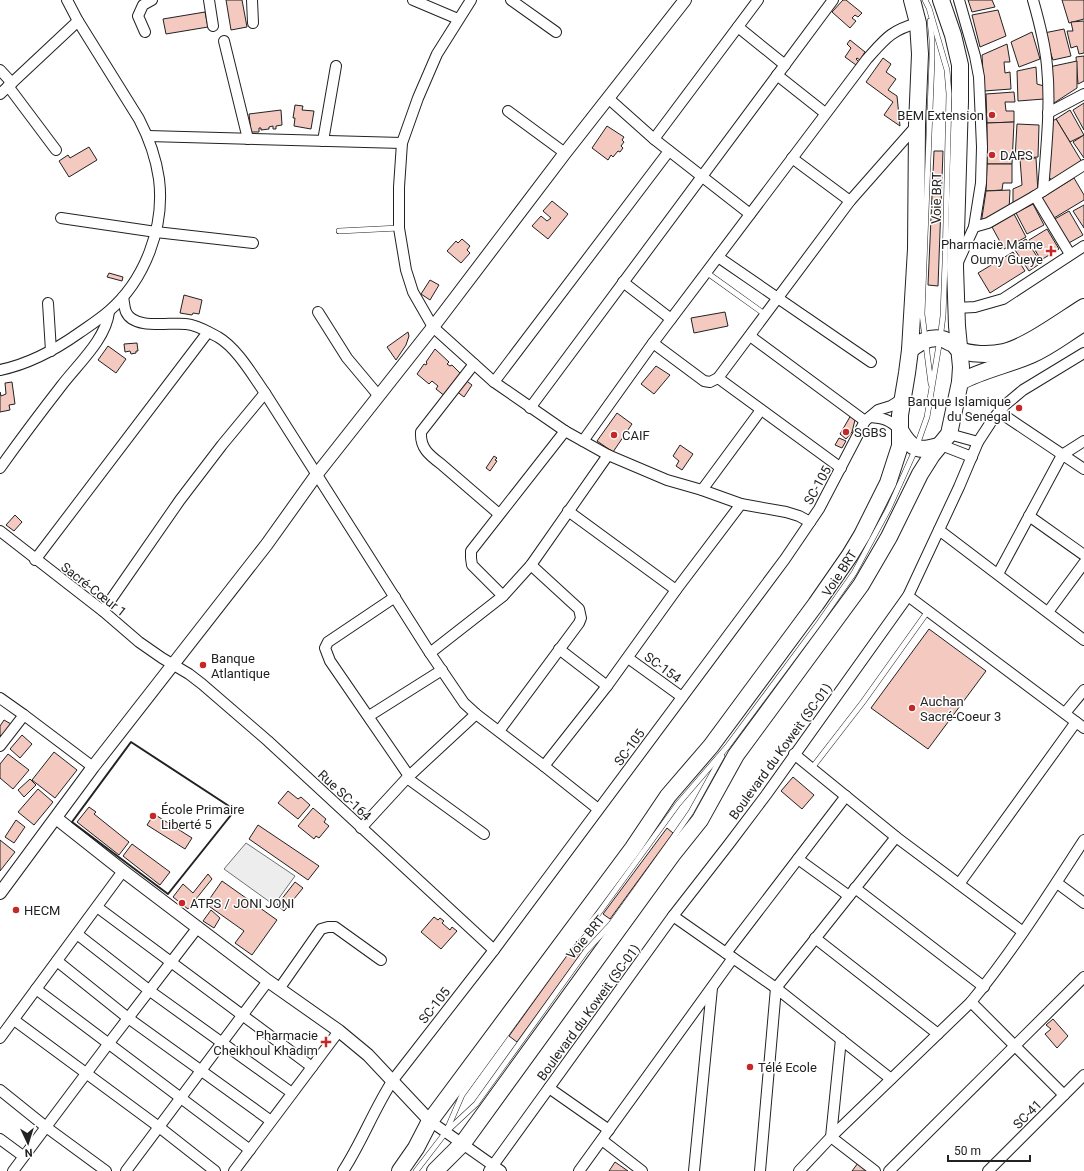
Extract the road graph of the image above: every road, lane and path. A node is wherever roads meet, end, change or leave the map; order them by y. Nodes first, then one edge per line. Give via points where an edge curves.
1 (67, 0) edge
2 (152, 0) edge
3 (209, 0) edge
4 (252, 0) edge
5 (413, 0) edge
6 (470, 0) edge
7 (511, 0) edge
8 (758, 0) edge
9 (833, 0) edge
10 (912, 0) edge
11 (925, 0) edge
12 (959, 0) edge
13 (1033, 0) edge
14 (683, 1) edge
15 (935, 4) edge
16 (458, 18) junction
17 (78, 21) junction
18 (253, 23) dead end
19 (918, 23) junction
20 (213, 26) dead end
21 (738, 27) junction
22 (146, 32) dead end
23 (556, 32) dead end
24 (224, 41) dead end
25 (785, 64) junction
26 (336, 66) dead end
27 (0, 70) edge
28 (777, 75) junction
29 (10, 85) junction
30 (0, 94) edge
31 (1084, 94) edge
32 (608, 98) junction
33 (508, 111) dead end
34 (826, 113) junction
35 (1048, 113) junction
36 (917, 125) junction
37 (148, 136) junction
38 (248, 138) junction
39 (654, 139) junction
40 (323, 141) junction
41 (402, 143) junction
42 (56, 150) dead end
43 (669, 151) junction
44 (565, 153) junction
45 (792, 158) junction
46 (1084, 166) edge
47 (701, 177) junction
48 (1039, 194) junction
49 (850, 202) junction
50 (750, 214) junction
51 (61, 218) dead end
52 (974, 227) junction
53 (399, 228) junction
54 (339, 231) dead end
55 (156, 232) junction
56 (253, 243) dead end
57 (1084, 246) edge
58 (1070, 254) junction
59 (718, 257) junction
60 (955, 267) junction
61 (706, 272) junction
62 (623, 282) junction
63 (123, 297) junction
64 (778, 298) junction
65 (48, 303) dead end
66 (1084, 307) edge
67 (956, 308) junction
68 (109, 312) junction
69 (318, 312) dead end
70 (766, 315) junction
71 (671, 319) junction
72 (1084, 323) edge
73 (433, 327) junction
74 (208, 332) junction
75 (750, 336) junction
76 (933, 339) junction
77 (653, 343) junction
78 (959, 349) junction
79 (910, 350) junction
80 (51, 351) junction
81 (1084, 353) edge
82 (871, 362) dead end
83 (474, 364) junction
84 (0, 370) edge
85 (718, 378) junction
86 (494, 382) junction
87 (960, 382) junction
88 (931, 390) junction
89 (265, 394) junction
90 (378, 395) junction
91 (902, 400) junction
92 (530, 408) junction
93 (761, 410) junction
94 (999, 412) junction
95 (867, 419) junction
96 (900, 430) junction
97 (565, 431) junction
98 (945, 439) junction
99 (583, 441) junction
100 (1084, 441) edge
101 (978, 442) junction
102 (916, 448) junction
103 (608, 455) junction
104 (1062, 455) junction
105 (972, 457) junction
106 (0, 468) edge
107 (841, 468) junction
108 (1084, 469) edge
109 (317, 474) junction
110 (702, 490) junction
111 (741, 504) junction
112 (568, 511) junction
113 (499, 514) junction
114 (1029, 516) junction
115 (810, 522) junction
116 (939, 530) junction
117 (0, 531) edge
118 (1084, 555) edge
119 (35, 560) junction
120 (1084, 563) edge
121 (531, 565) junction
122 (998, 574) junction
123 (676, 590) junction
124 (503, 596) junction
125 (908, 596) junction
126 (395, 597) junction
127 (103, 611) junction
128 (928, 611) junction
129 (1048, 612) junction
130 (1084, 640) edge
131 (560, 649) junction
132 (430, 653) junction
133 (628, 658) junction
134 (173, 664) junction
135 (442, 670) junction
136 (607, 686) junction
137 (1084, 690) edge
138 (682, 697) junction
139 (0, 698) edge
140 (1065, 713) junction
141 (476, 714) junction
142 (24, 715) junction
143 (369, 716) junction
144 (1080, 725) edge
145 (499, 732) junction
146 (0, 746) edge
147 (727, 747) junction
148 (794, 754) junction
149 (544, 766) junction
150 (93, 768) junction
151 (812, 768) junction
152 (408, 777) junction
153 (846, 796) junction
154 (598, 810) junction
155 (56, 818) junction
156 (361, 828) junction
157 (484, 834) dead end
158 (896, 837) junction
159 (1084, 840) edge
160 (798, 859) junction
161 (123, 871) junction
162 (1057, 882) junction
163 (959, 884) junction
164 (852, 892) junction
165 (0, 893) edge
166 (1084, 903) edge
167 (97, 907) junction
168 (673, 916) junction
169 (198, 928) junction
170 (1023, 932) junction
171 (77, 934) junction
172 (815, 938) junction
173 (494, 950) junction
174 (730, 956) junction
175 (381, 960) dead end
176 (57, 962) junction
177 (171, 962) junction
178 (1084, 977) edge
179 (268, 981) junction
180 (712, 987) junction
181 (984, 987) junction
182 (279, 988) junction
183 (776, 988) junction
184 (36, 989) junction
185 (150, 991) junction
186 (971, 1002) junction
187 (242, 1015) junction
188 (128, 1018) junction
189 (14, 1020) junction
190 (339, 1031) junction
191 (938, 1034) junction
192 (0, 1038) edge
193 (841, 1039) junction
194 (109, 1043) junction
195 (222, 1043) junction
196 (1015, 1046) junction
197 (312, 1067) junction
198 (201, 1070) junction
199 (86, 1074) junction
200 (1084, 1075) edge
201 (891, 1079) junction
202 (393, 1080) junction
203 (549, 1088) junction
204 (0, 1090) edge
205 (292, 1093) junction
206 (1064, 1095) junction
207 (181, 1098) junction
208 (430, 1121) junction
209 (271, 1122) junction
210 (46, 1127) junction
211 (159, 1127) junction
212 (609, 1130) junction
213 (446, 1132) junction
214 (831, 1137) junction
215 (0, 1139) edge
216 (602, 1140) junction
217 (463, 1143) junction
218 (250, 1150) junction
219 (23, 1156) junction
220 (495, 1169) edge
221 (13, 1171) edge
222 (106, 1171) edge
223 (126, 1171) edge
224 (215, 1171) edge
225 (234, 1171) edge
226 (343, 1171) edge
227 (400, 1171) edge
228 (416, 1171) edge
229 (435, 1171) edge
230 (579, 1171) edge
231 (642, 1171) edge
232 (694, 1171) edge
233 (760, 1171) edge
234 (799, 1171) edge
235 (874, 1171) edge
236 (889, 1171) edge
237 (988, 1171) edge

1 - 17 street
2 - 22 street via 143,5 138,16
3 - 20 street
4 - 18 street
5 - 16 street
6 - 16 street
7 - 23 street
8 - 21 street
9 - 25 street
10 - 19 main road
11 - 15 lane, Voie BRT
12 - 52 street via 975,56 980,97 981,183
13 - 35 street via 1047,65
14 - 32 street
15 - 60 main road via 953,35 960,65
15 - 76 lane, Voie BRT via 922,314
15 - 76 lane, Voie BRT via 949,94 943,316
16 - 41 street via 418,98
17 - 29 street
17 - 37 street
19 - 34 street via 904,26 886,37
19 - 36 main road via 920,54
21 - 25 street
21 - 39 street
24 - 38 street
25 - 28 street
26 - 40 street
27 - 29 street
28 - 34 street
28 - 47 street
29 - 30 street
29 - 42 street
31 - 35 street
32 - 39 street
32 - 44 street
33 - 44 street
34 - 45 street
35 - 48 street
36 - 49 street
36 - 79 main road via 916,248
37 - 38 street
37 - 55 street via 160,190
38 - 40 street
39 - 43 street
40 - 41 street
41 - 53 street
43 - 47 street
43 - 86 street
44 - 73 street
45 - 49 street
45 - 50 street
46 - 48 street
47 - 50 street
47 - 62 street
48 - 52 street via 988,223
48 - 58 street
49 - 64 street
50 - 59 street
51 - 55 street
52 - 60 street
53 - 54 lane
53 - 73 street via 406,270 413,292
55 - 56 street
55 - 63 street via 142,270
57 - 58 street
58 - 67 street via 1003,299 976,307
59 - 61 street
59 - 64 street
60 - 67 main road
61 - 70 lane
61 - 71 street
62 - 71 street
62 - 92 street
63 - 68 street
63 - 74 street via 126,312 136,322 186,324
64 - 70 street
64 - 82 street
65 - 80 street
66 - 78 main road via 1024,344 1004,352 977,354
67 - 78 main road
68 - 80 street
68 - 106 street via 105,330
69 - 90 street via 347,358
70 - 75 street
71 - 77 street
72 - 87 main road via 1034,354 975,374
73 - 83 street
73 - 90 street
74 - 89 street via 224,341
74 - 119 street
75 - 85 street
75 - 95 street
76 - 78 main road via 951,342
76 - 79 main road via 919,342
76 - 88 lane, Voie BRT
76 - 88 lane, Voie BRT
77 - 85 street via 704,381 710,382
77 - 99 street
78 - 87 main road
79 - 91 main road
80 - 84 street via 36,359
81 - 94 street, Boulevard du Koweit (SC-01) via 1023,390
83 - 86 street
83 - 113 street via 421,432 422,444 431,457
85 - 93 street
86 - 92 street
87 - 98 main road
88 - 102 lane, Voie BRT via 927,417
89 - 109 street
89 - 127 street via 180,500
90 - 109 street
91 - 95 street via 878,410
91 - 96 main road
92 - 97 street
93 - 107 street
93 - 110 street
94 - 101 street, Boulevard du Koweit (SC-01)
94 - 104 street
95 - 96 street via 882,418
95 - 107 street, SC-105
96 - 102 main road via 906,441
96 - 208 main road via 900,446 888,483 850,555 711,746 668,796 633,848
97 - 99 street
97 - 113 street
98 - 101 street
98 - 102 main road via 928,449
98 - 105 street
98 - 217 main road via 920,474 889,537 861,585 736,755 700,820
99 - 103 street
100 - 104 street
101 - 105 street, Boulevard du Koweit (SC-01)
102 - 147 lane, Voie BRT via 889,508 854,573
103 - 110 street via 667,480
103 - 112 street
104 - 108 street
104 - 114 street
105 - 116 street, Boulevard du Koweit (SC-01)
107 - 115 street, SC-105
109 - 126 street
109 - 134 street via 267,544
110 - 111 street
111 - 115 street via 786,512
111 - 123 street
112 - 121 street
112 - 123 street
113 - 124 street via 471,551 471,558 472,565
114 - 118 street
114 - 122 street
115 - 138 street, SC-105
116 - 122 street
116 - 125 street, Boulevard du Koweit (SC-01)
117 - 119 street, Sacré-Cœur 1
119 - 127 street, Sacré-Cœur 1
120 - 129 street
121 - 124 street
121 - 131 street via 581,613 579,623
122 - 129 street
123 - 133 street
124 - 132 street
125 - 128 street
125 - 148 street, Boulevard du Koweit (SC-01)
126 - 132 street
126 - 143 street via 328,642 325,648 330,661
127 - 134 street, Sacré-Cœur 1 via 139,642
128 - 140 street
128 - 151 lane
129 - 130 street
131 - 136 street
131 - 145 street
132 - 135 street
133 - 136 street
133 - 138 street, SC-154
134 - 150 street
134 - 156 street, Rue SC-164 via 202,684
135 - 141 street via 461,699
135 - 143 street
136 - 149 street
137 - 140 street
138 - 154 street, SC-105
139 - 142 street
140 - 144 street
141 - 145 street
141 - 152 street
142 - 146 street
142 - 150 street
143 - 152 street
144 - 163 street
145 - 149 street
147 - 213 lane, Voie BRT via 678,804 598,914 574,940 462,1096
147 - 213 lane, Voie BRT via 671,842 611,924 586,950 476,1104
148 - 151 street
148 - 168 street, Boulevard du Koweit (SC-01) via 734,838
149 - 154 street
150 - 155 street
151 - 153 street
152 - 156 street
152 - 157 street
153 - 158 street
153 - 160 street
154 - 173 street, SC-105
155 - 161 street
155 - 165 street
156 - 173 street, Rue SC-164
158 - 163 street
158 - 164 street
159 - 162 street
160 - 164 street
160 - 174 street
161 - 167 street
161 - 169 street
162 - 166 street
162 - 170 street
163 - 170 street
164 - 172 street
164 - 181 street
167 - 171 street
167 - 177 street
168 - 174 street
168 - 203 street, Boulevard du Koweit (SC-01)
169 - 177 street
169 - 179 street
170 - 181 street
171 - 176 street
171 - 185 street
172 - 183 street
172 - 191 street
173 - 202 street, SC-105
174 - 180 street
174 - 183 street
175 - 182 street via 335,927 328,927 321,929
176 - 184 street
176 - 188 street
177 - 185 street
177 - 187 street
178 - 196 street
179 - 182 street
179 - 187 street
180 - 212 street
180 - 232 street
181 - 186 street
182 - 190 street
183 - 193 street
183 - 233 street
184 - 189 street
184 - 194 street
185 - 188 street
185 - 195 street
186 - 191 street
186 - 196 street
187 - 195 street
187 - 197 street
188 - 194 street
188 - 198 street
189 - 192 street
189 - 199 street
190 - 197 street
190 - 202 street
191 - 201 street
193 - 201 street
193 - 214 street
194 - 199 street
194 - 207 street
195 - 198 street
195 - 205 street
196 - 206 street
196 - 236 street
197 - 205 street
198 - 207 street
198 - 209 street
199 - 210 street
199 - 211 street
200 - 206 street, SC-41
201 - 214 street
202 - 208 street
202 - 226 street, SC-105 via 380,1099 364,1135
203 - 212 street
203 - 220 street, Boulevard du Koweit (SC-01)
204 - 210 street
205 - 209 street
206 - 237 street, SC-41
207 - 211 street
207 - 218 street
208 - 213 street
208 - 227 main road
209 - 218 street
210 - 219 street
210 - 222 street
211 - 223 street
211 - 224 street
212 - 216 street
213 - 217 street
213 - 228 lane, Voie BRT
214 - 234 street
214 - 235 street
215 - 219 street
216 - 230 street
216 - 231 street
217 - 220 street
217 - 229 main road
218 - 225 street
219 - 221 street

